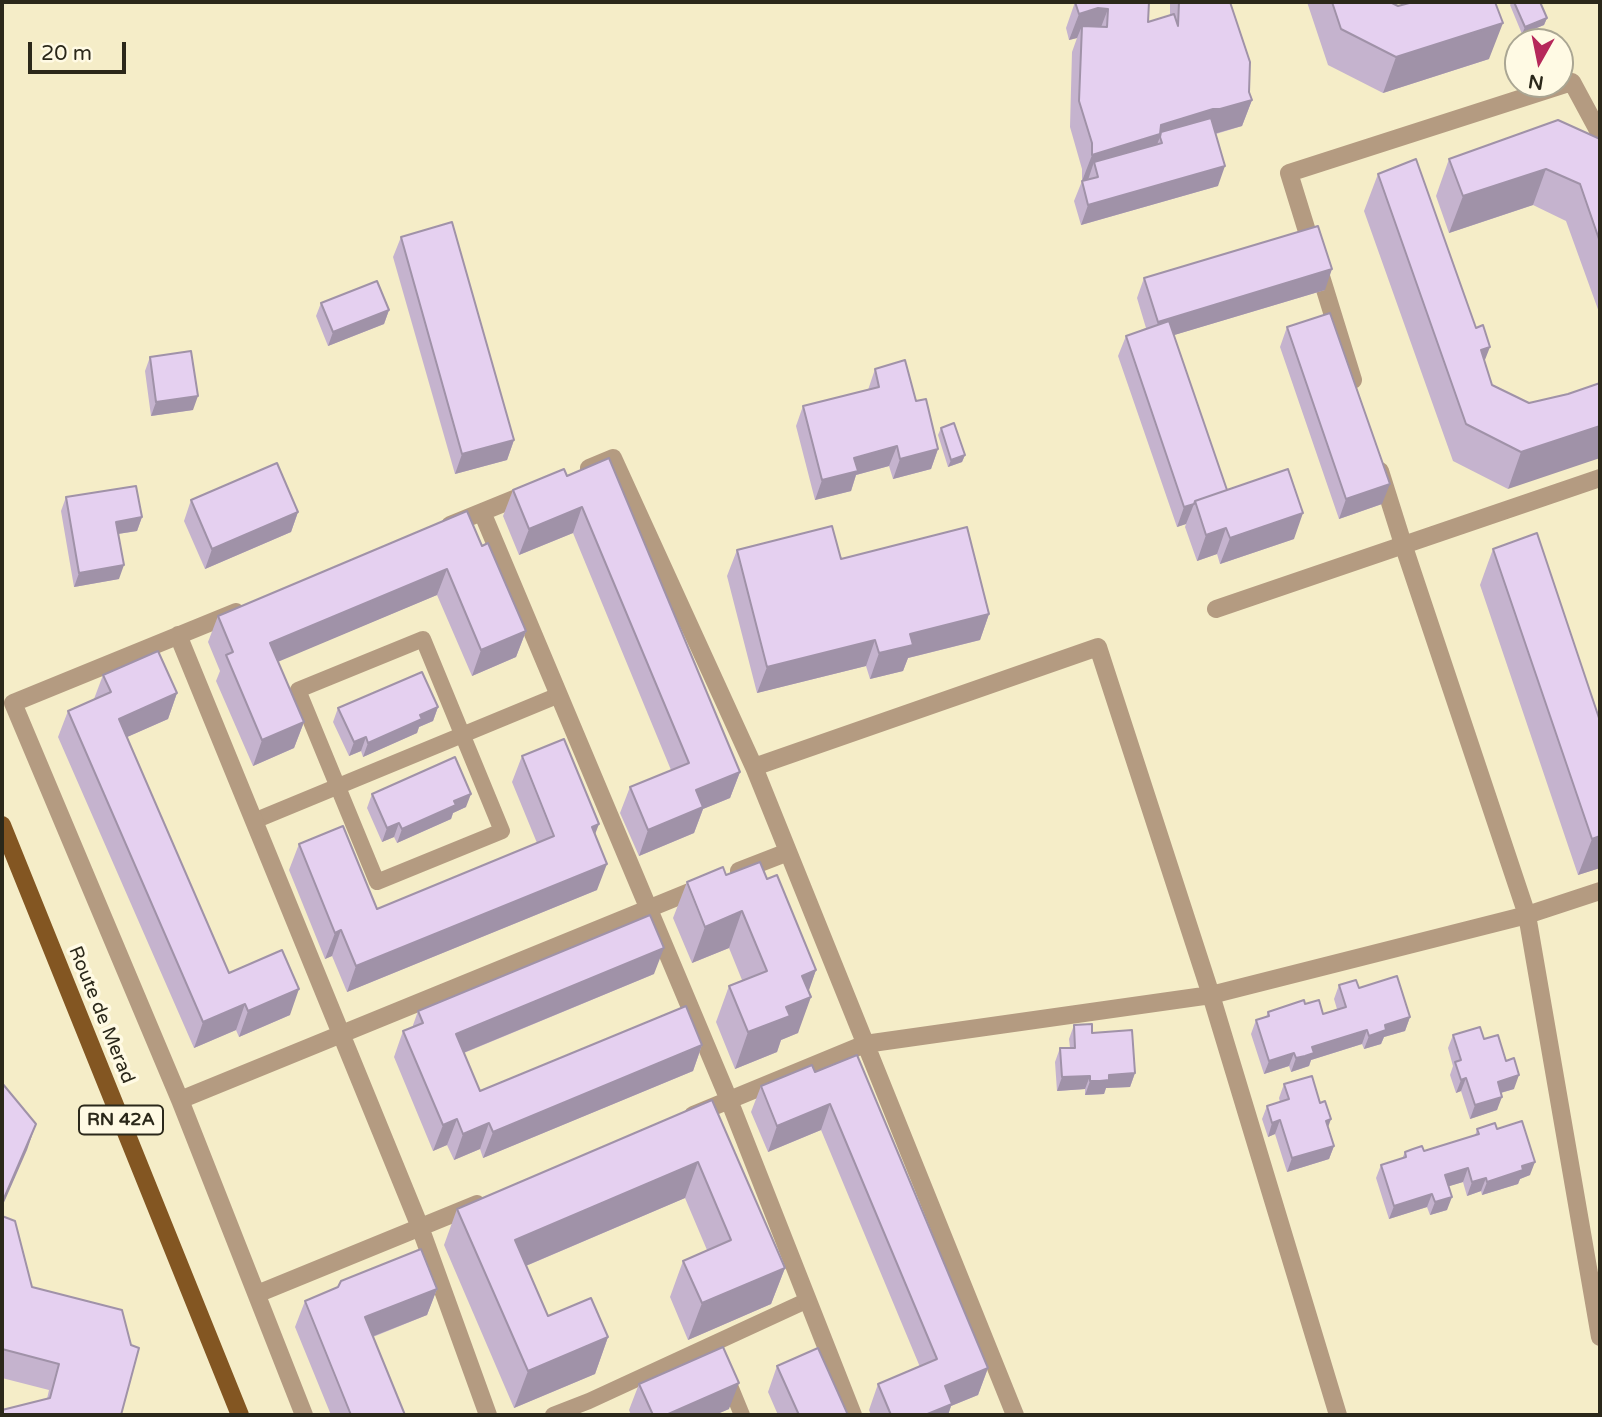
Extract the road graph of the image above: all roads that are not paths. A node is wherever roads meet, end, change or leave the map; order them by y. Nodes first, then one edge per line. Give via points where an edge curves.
1 (1600, 134) edge
2 (1358, 398) edge
3 (1374, 451) edge
4 (577, 473) edge
5 (1600, 478) edge
6 (542, 487) edge
7 (482, 512) junction
8 (432, 532) edge
9 (1403, 544) junction
10 (254, 604) edge
11 (1216, 609) dead end
12 (178, 635) junction
13 (559, 695) junction
14 (462, 735) junction
15 (754, 766) junction
16 (338, 786) junction
17 (254, 821) junction
18 (2, 825) edge
19 (788, 852) junction
20 (1600, 891) edge
21 (648, 909) junction
22 (1527, 915) junction
23 (1211, 995) junction
24 (342, 1034) junction
25 (865, 1044) junction
26 (180, 1100) junction
27 (729, 1100) junction
28 (677, 1121) edge
29 (498, 1195) edge
30 (421, 1227) junction
31 (257, 1294) junction
32 (808, 1300) junction
33 (1600, 1337) edge
34 (713, 1344) junction
35 (592, 1408) edge
36 (240, 1415) edge
37 (304, 1415) edge
38 (488, 1415) edge
39 (553, 1415) edge
40 (742, 1415) edge
41 (853, 1415) edge
42 (1015, 1415) edge
43 (1338, 1415) edge

1 - 2 street via 1572,82 1289,173
3 - 9 street
4 - 15 street via 613,458
5 - 9 street
6 - 7 street
7 - 8 street
7 - 13 street
9 - 11 street
9 - 22 street
10 - 12 street
12 - 17 street
12 - 26 street via 13,703
13 - 14 lane
13 - 21 street
14 - 16 lane
14 - 16 lane via 502,831 377,882
14 - 16 lane via 423,639 298,690
15 - 19 street
15 - 23 street via 1098,647
16 - 17 lane
17 - 24 street
18 - 36 main road, Route de Merad / RN 42A
19 - 21 street
19 - 25 street
20 - 22 street
21 - 24 street
21 - 27 street
22 - 23 street
22 - 33 street
23 - 25 street
23 - 43 street
24 - 26 street
24 - 30 street
25 - 27 street
25 - 42 street
26 - 31 street
27 - 28 street
27 - 32 street
29 - 30 street
30 - 31 street
30 - 38 street
31 - 37 street
32 - 34 lane
32 - 41 street
34 - 35 lane
34 - 40 lane
35 - 39 lane

